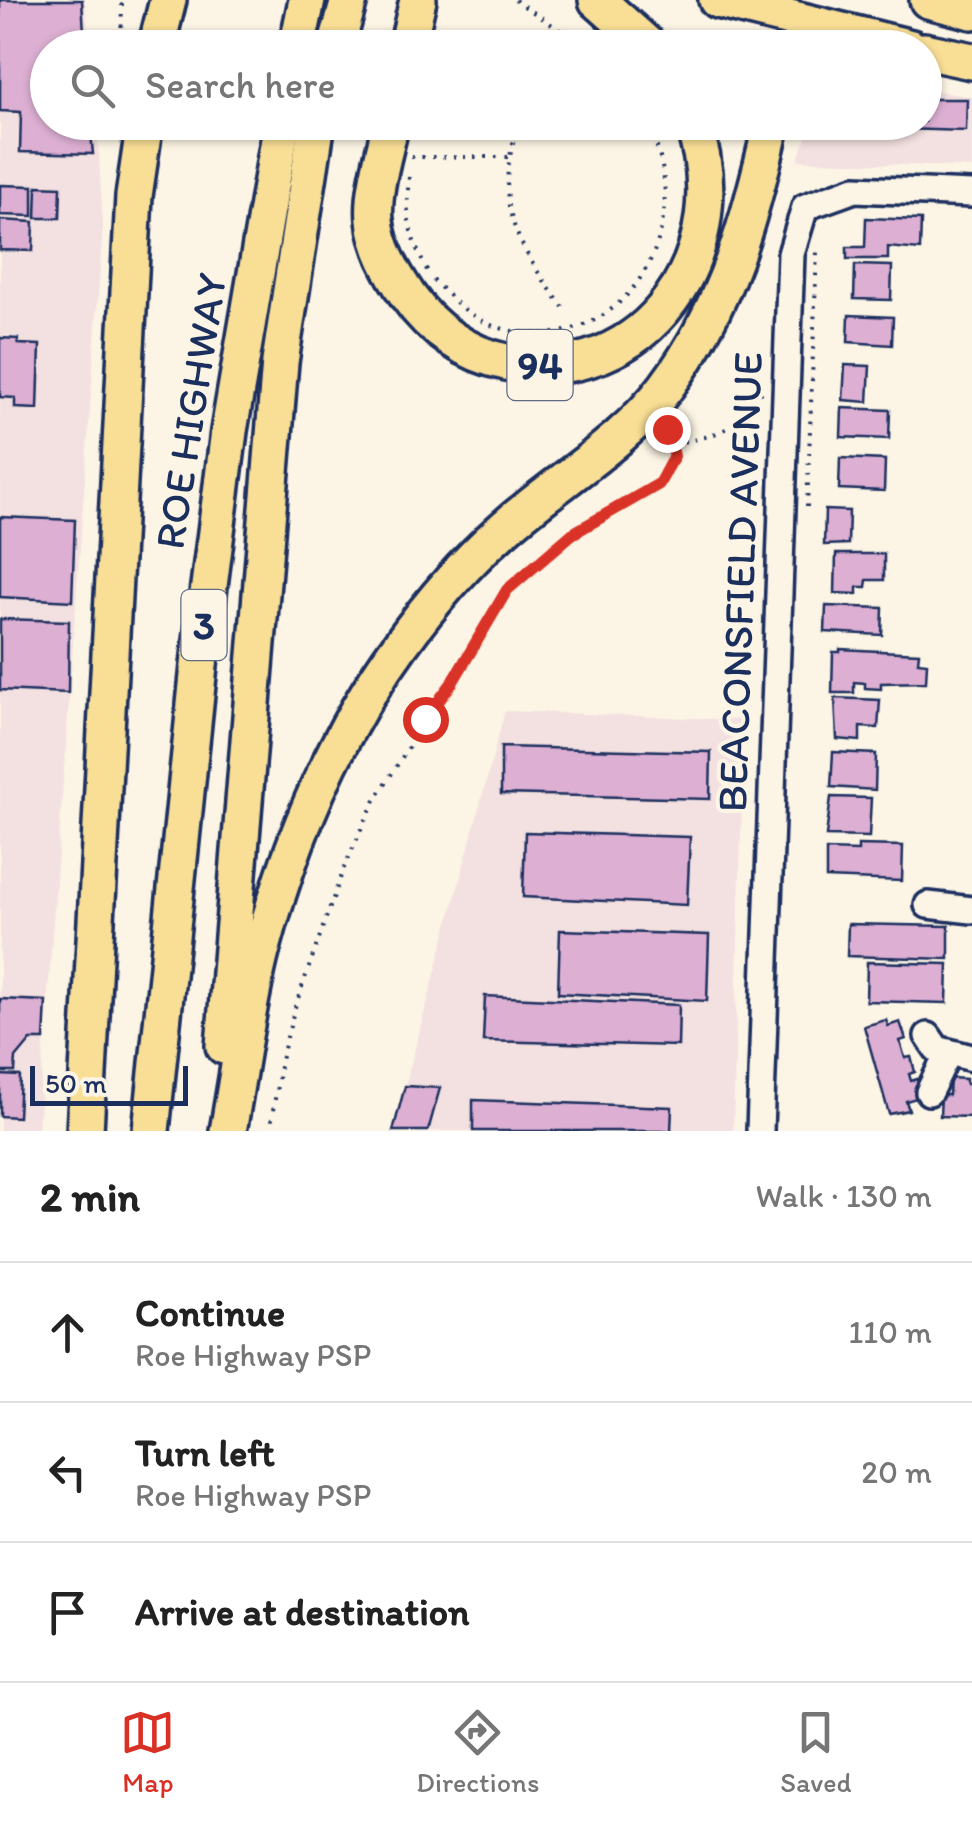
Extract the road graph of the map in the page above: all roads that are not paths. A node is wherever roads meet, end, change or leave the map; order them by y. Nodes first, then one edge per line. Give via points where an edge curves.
1 (156, 0) edge
2 (168, 0) edge
3 (307, 0) edge
4 (349, 0) edge
5 (418, 0) edge
6 (597, 0) edge
7 (717, 0) edge
8 (928, 0) edge
9 (972, 11) edge
10 (780, 22) edge
11 (156, 30) edge
12 (160, 30) edge
13 (301, 30) edge
14 (341, 30) edge
15 (411, 30) edge
16 (630, 30) edge
17 (820, 30) edge
18 (942, 55) edge
19 (942, 61) edge
20 (972, 63) edge
21 (142, 140) edge
22 (279, 140) edge
23 (314, 140) edge
24 (388, 140) edge
25 (696, 140) edge
26 (768, 140) edge
27 (972, 194) edge
28 (928, 905) dead end
29 (972, 910) edge
30 (928, 1036) dead end
31 (960, 1056) edge
32 (929, 1092) dead end
33 (85, 1131) edge
34 (150, 1131) edge
35 (218, 1131) edge
36 (228, 1131) edge
37 (760, 1131) edge

1 - 11 highway
2 - 12 highway
3 - 13 highway
4 - 14 highway
5 - 15 highway
6 - 16 highway
7 - 10 highway
8 - 9 highway
10 - 17 highway
18 - 20 highway
19 - 20 highway
21 - 33 highway via 134,196
22 - 34 highway, ROE HIGHWAY / 3 via 224,468
23 - 35 highway, ROE HIGHWAY / 3 via 280,362
24 - 25 highway, 94 via 374,214 378,241 420,314 493,359 547,366 612,350 674,298 705,213
26 - 36 highway via 724,292 664,390 600,453 501,530 447,586 347,729 293,845 260,956
27 - 37 street, BEACONSFIELD AVENUE via 855,189 805,207 791,254
28 - 29 street
30 - 31 street via 938,1049
31 - 32 street

